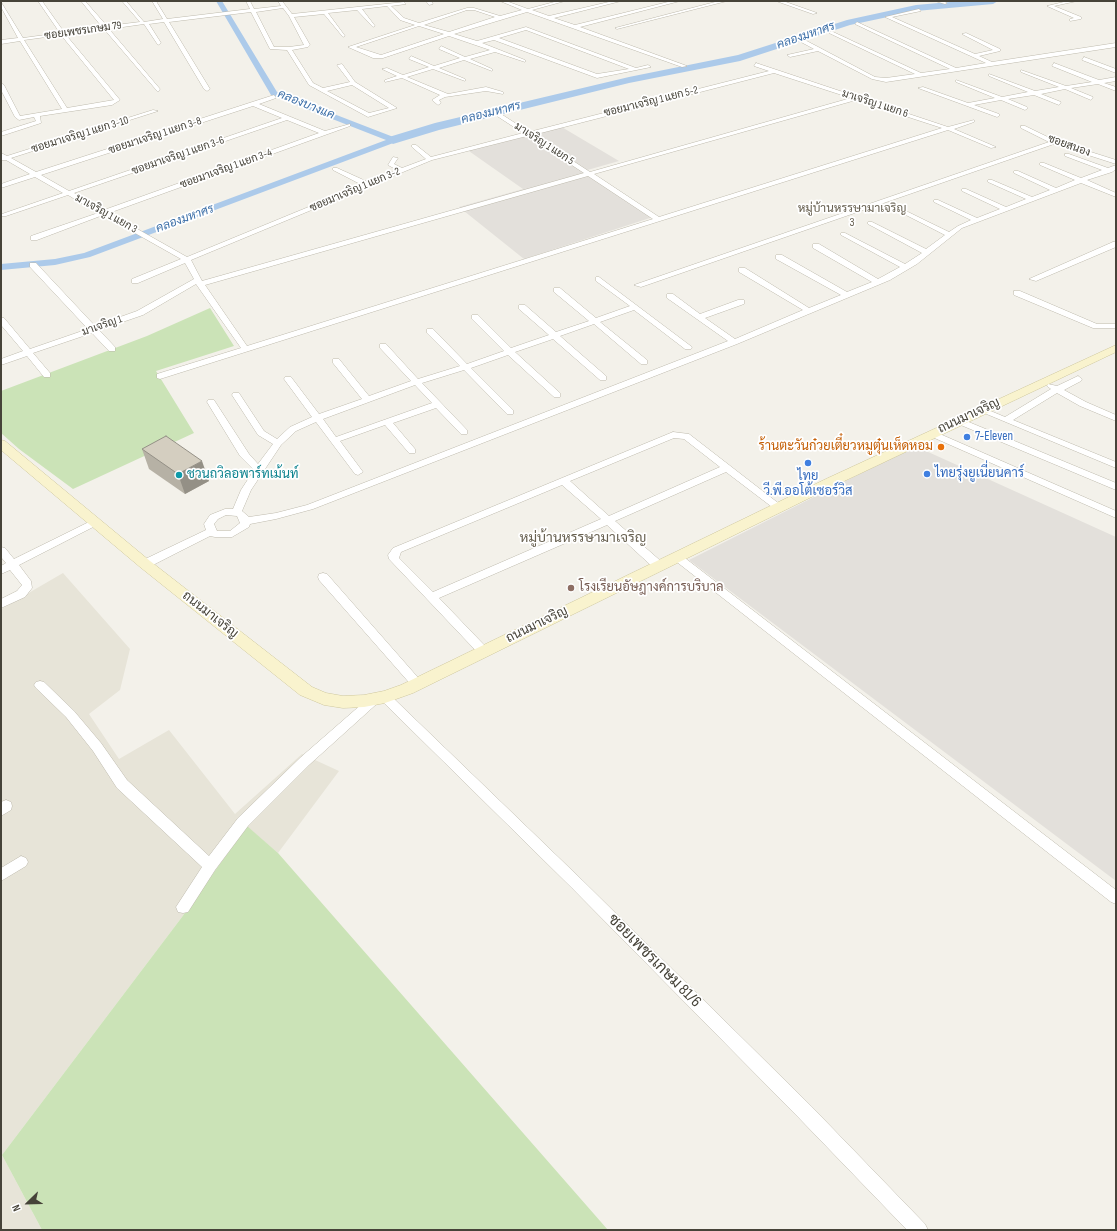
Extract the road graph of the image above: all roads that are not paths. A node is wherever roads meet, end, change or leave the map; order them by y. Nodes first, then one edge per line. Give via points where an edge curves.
1 (40, 1) edge
2 (83, 1) edge
3 (124, 1) edge
4 (154, 1) edge
5 (248, 1) edge
6 (280, 1) edge
7 (503, 1) edge
8 (563, 1) edge
9 (619, 1) edge
10 (678, 1) edge
11 (725, 1) edge
12 (778, 1) edge
13 (937, 1) edge
14 (1075, 1) edge
15 (1, 3) edge
16 (404, 3) dead end
17 (944, 3) dead end
18 (386, 4) edge
19 (284, 7) junction
20 (358, 8) junction
21 (252, 10) junction
22 (525, 10) junction
23 (919, 10) dead end
24 (325, 12) junction
25 (635, 12) junction
26 (815, 13) dead end
27 (292, 16) junction
28 (500, 17) junction
29 (548, 18) junction
30 (656, 19) junction
31 (166, 20) junction
32 (1072, 20) dead end
33 (144, 23) junction
34 (857, 23) dead end
35 (421, 25) junction
36 (373, 26) dead end
37 (574, 27) junction
38 (105, 28) junction
39 (617, 28) dead end
40 (831, 32) dead end
41 (63, 34) junction
42 (450, 34) junction
43 (964, 34) dead end
44 (343, 36) dead end
45 (494, 38) junction
46 (21, 40) junction
47 (803, 41) dead end
48 (1, 42) edge
49 (158, 43) dead end
50 (477, 43) junction
51 (1116, 46) edge
52 (440, 48) dead end
53 (289, 49) junction
54 (820, 49) junction
55 (495, 50) junction
56 (1011, 53) dead end
57 (790, 55) dead end
58 (974, 56) junction
59 (411, 58) dead end
60 (465, 59) junction
61 (1024, 59) junction
62 (1084, 59) dead end
63 (523, 61) dead end
64 (992, 64) junction
65 (340, 65) dead end
66 (756, 65) dead end
67 (1054, 65) dead end
68 (684, 66) dead end
69 (648, 67) dead end
70 (434, 68) junction
71 (385, 69) dead end
72 (635, 69) junction
73 (490, 70) dead end
74 (957, 70) junction
75 (775, 71) junction
76 (1023, 71) dead end
77 (1116, 71) edge
78 (921, 75) junction
79 (991, 76) dead end
80 (402, 77) junction
81 (1116, 79) edge
82 (463, 80) dead end
83 (387, 81) dead end
84 (958, 81) dead end
85 (1098, 82) junction
86 (353, 83) junction
87 (1, 85) edge
88 (921, 88) dead end
89 (207, 89) dead end
90 (1066, 89) junction
91 (1116, 89) edge
92 (158, 90) dead end
93 (322, 90) junction
94 (466, 92) junction
95 (501, 93) dead end
96 (1035, 93) junction
97 (444, 95) junction
98 (274, 97) dead end
99 (857, 98) junction
100 (1002, 98) junction
101 (1090, 98) dead end
102 (478, 100) dead end
103 (252, 103) junction
104 (438, 103) dead end
105 (1059, 103) dead end
106 (970, 104) junction
107 (1025, 108) dead end
108 (66, 111) junction
109 (155, 111) dead end
110 (36, 115) junction
111 (500, 115) dead end
112 (997, 115) dead end
113 (287, 118) junction
114 (972, 121) dead end
115 (348, 125) dead end
116 (1023, 127) dead end
117 (950, 129) junction
118 (324, 133) junction
119 (528, 133) junction
120 (1, 134) edge
121 (1054, 142) junction
122 (414, 146) dead end
123 (993, 147) dead end
124 (1067, 155) dead end
125 (3, 158) edge
126 (395, 158) dead end
127 (430, 159) junction
128 (1116, 162) edge
129 (1042, 164) dead end
130 (335, 169) dead end
131 (401, 170) junction
132 (1113, 170) edge
133 (1016, 172) dead end
134 (589, 174) junction
135 (36, 175) junction
136 (1081, 180) junction
137 (990, 181) dead end
138 (368, 184) junction
139 (1, 186) edge
140 (964, 190) dead end
141 (1056, 190) junction
142 (69, 193) junction
143 (1116, 195) edge
144 (1031, 199) junction
145 (936, 201) dead end
146 (1005, 209) junction
147 (904, 212) dead end
148 (103, 213) junction
149 (4, 215) dead end
150 (659, 220) junction
151 (976, 220) junction
152 (870, 223) dead end
153 (843, 234) dead end
154 (948, 234) junction
155 (34, 238) dead end
156 (1116, 244) edge
157 (816, 246) dead end
158 (926, 252) junction
159 (779, 257) dead end
160 (187, 260) junction
161 (33, 265) dead end
162 (905, 267) junction
163 (742, 270) dead end
164 (599, 279) dead end
165 (1033, 279) dead end
166 (135, 281) dead end
167 (199, 282) junction
168 (878, 282) junction
169 (638, 285) dead end
170 (557, 290) dead end
171 (1017, 293) dead end
172 (846, 295) junction
173 (670, 296) dead end
174 (741, 302) dead end
175 (522, 307) dead end
176 (634, 307) junction
177 (809, 311) junction
178 (475, 317) dead end
179 (699, 317) junction
180 (1, 320) edge
181 (593, 321) junction
182 (1116, 326) edge
183 (92, 330) junction
184 (430, 331) dead end
185 (553, 335) junction
186 (734, 342) junction
187 (383, 346) dead end
188 (688, 347) dead end
189 (1116, 348) edge
190 (112, 349) dead end
191 (246, 350) junction
192 (509, 351) junction
193 (28, 352) junction
194 (336, 361) dead end
195 (1, 362) edge
196 (644, 362) dead end
197 (466, 367) junction
198 (47, 375) dead end
199 (160, 376) dead end
200 (603, 378) dead end
201 (288, 379) dead end
202 (1078, 379) dead end
203 (416, 382) junction
204 (1044, 382) junction
205 (1056, 390) junction
206 (236, 395) dead end
207 (557, 395) dead end
208 (368, 400) junction
209 (211, 402) dead end
210 (438, 404) junction
211 (982, 410) junction
212 (510, 412) dead end
213 (318, 418) junction
214 (1116, 418) edge
215 (963, 420) junction
216 (1006, 420) junction
217 (387, 422) junction
218 (464, 432) dead end
219 (933, 434) junction
220 (335, 440) junction
221 (278, 443) junction
222 (1, 444) edge
223 (412, 451) dead end
224 (1116, 465) edge
225 (727, 468) junction
226 (259, 470) junction
227 (358, 472) dead end
228 (1116, 480) edge
229 (564, 481) junction
230 (1116, 488) edge
231 (779, 508) junction
232 (236, 512) junction
233 (1116, 515) edge
234 (607, 520) junction
235 (246, 521) junction
236 (95, 522) junction
237 (211, 531) junction
238 (1, 550) edge
239 (677, 557) junction
240 (13, 564) junction
241 (145, 564) junction
242 (658, 566) junction
243 (1, 570) edge
244 (323, 577) dead end
245 (432, 597) junction
246 (1, 604) edge
247 (483, 651) junction
248 (417, 684) junction
249 (40, 686) dead end
250 (380, 698) junction
251 (21, 862) dead end
252 (210, 866) junction
253 (1, 875) edge
254 (1116, 898) edge
255 (183, 907) dead end
256 (919, 1230) edge

1 - 41 street
2 - 38 street
3 - 33 street
4 - 31 street
5 - 21 street
6 - 19 street
7 - 22 street
8 - 22 street
9 - 29 street
10 - 25 street
11 - 30 street
12 - 26 street
13 - 17 street
14 - 32 street via 1049,6 1079,18
15 - 46 street
16 - 18 street
18 - 20 street
18 - 35 street via 402,19
19 - 21 street
19 - 27 street
20 - 24 street via 348,7
20 - 36 street
21 - 31 street, ซอยเพชรเกษม 79
21 - 53 street via 273,49
22 - 28 street
22 - 29 street
23 - 58 street via 887,17
24 - 27 street
24 - 44 street
25 - 30 street
25 - 37 street
27 - 53 street via 307,45
28 - 35 street via 471,9
28 - 42 street
29 - 37 street
30 - 39 street
31 - 33 street, ซอยเพชรเกษม 79
31 - 89 street
33 - 38 street, ซอยเพชรเกษม 79
33 - 49 street
34 - 74 street
35 - 42 street
35 - 42 street via 351,47 378,57
37 - 68 street
38 - 41 street, ซอยเพชรเกษม 79
38 - 92 street
40 - 78 street
41 - 46 street, ซอยเพชรเกษม 79
41 - 108 street via 117,100
42 - 50 street
43 - 58 street via 998,50
45 - 50 street
45 - 72 street via 595,76
45 - 72 street via 526,28
46 - 48 street, ซอยเพชรเกษม 79
46 - 108 street
47 - 54 street
50 - 55 street
51 - 61 street
52 - 60 street
53 - 93 street via 311,84
54 - 57 street
54 - 78 street via 880,79
55 - 60 street
55 - 63 street
56 - 61 street
58 - 64 street
59 - 70 street
60 - 70 street
60 - 73 street
61 - 64 street
62 - 77 street
64 - 74 street
65 - 86 street
66 - 75 street, มาเจริญ 1 แยก 6
67 - 85 street
69 - 72 street
70 - 80 street
70 - 82 street
71 - 80 street
74 - 78 street
75 - 99 street, มาเจริญ 1 แยก 6
75 - 119 street, ซอยมาเจริญ 1 แยก 5-2
76 - 90 street
79 - 96 street
80 - 83 street
80 - 97 street
81 - 85 street
84 - 100 street
85 - 90 street
85 - 91 street
86 - 93 street
86 - 93 street via 394,108 368,115
87 - 110 street via 19,118
88 - 106 street
90 - 96 street
90 - 101 street
94 - 95 street via 490,89
94 - 97 street
94 - 102 street
96 - 100 street
96 - 105 street
97 - 104 street via 435,100
98 - 103 street, ซอยมาเจริญ 1 แยก 3-8
99 - 117 street, มาเจริญ 1 แยก 6
99 - 134 street, มาเจริญ 1
100 - 106 street
100 - 107 street
103 - 113 street
103 - 135 street, ซอยมาเจริญ 1 แยก 3-8
106 - 112 street
108 - 110 street
109 - 125 street, ซอยมาเจริญ 1 แยก 3-10
110 - 120 street via 39,122
111 - 119 street, มาเจริญ 1 แยก 5
113 - 118 street
113 - 142 street, ซอยมาเจริญ 1 แยก 3-6
114 - 117 street
115 - 118 street, ซอยมาเจริญ 1 แยก 3-4
116 - 121 street, ซอยสนอง
117 - 123 street, มาเจริญ 1 แยก 6
117 - 150 street
118 - 148 street, ซอยมาเจริญ 1 แยก 3-4
119 - 127 street, ซอยมาเจริญ 1 แยก 3-2
119 - 134 street, มาเจริญ 1 แยก 5
121 - 128 street, ซอยสนอง
121 - 169 street
122 - 127 street
124 - 132 street
125 - 135 street, มาเจริญ 1 แยก 3
126 - 131 street via 391,165
127 - 131 street, ซอยมาเจริญ 1 แยก 3-2
129 - 136 street
130 - 138 street
131 - 138 street, ซอยมาเจริญ 1 แยก 3-2
132 - 136 street
133 - 141 street
134 - 150 street, มาเจริญ 1 แยก 5
134 - 167 street, มาเจริญ 1
135 - 139 street, ซอยมาเจริญ 1 แยก 3-8
135 - 142 street, มาเจริญ 1 แยก 3
136 - 141 street
136 - 143 street
137 - 144 street
138 - 160 street, ซอยมาเจริญ 1 แยก 3-2
140 - 146 street
141 - 144 street
142 - 148 street, มาเจริญ 1 แยก 3
142 - 149 street, ซอยมาเจริญ 1 แยก 3-6
144 - 146 street
145 - 151 street
146 - 151 street
147 - 154 street
148 - 155 street, ซอยมาเจริญ 1 แยก 3-4
148 - 160 street, มาเจริญ 1 แยก 3
150 - 191 street
151 - 154 street
152 - 158 street
153 - 162 street
154 - 158 street
156 - 165 street
157 - 168 street
158 - 162 street
159 - 172 street
160 - 166 street, ซอยมาเจริญ 1 แยก 3-2
160 - 167 street
161 - 183 street
162 - 168 street
163 - 177 street
164 - 176 street
167 - 183 street, มาเจริญ 1 via 140,313
167 - 191 street
168 - 172 street
170 - 181 street
171 - 182 street via 1096,326
172 - 177 street
173 - 179 street
174 - 179 street
175 - 185 street
176 - 181 street
176 - 188 street
177 - 186 street
178 - 192 street
179 - 186 street
180 - 193 street
181 - 185 street
181 - 196 street
183 - 190 street
183 - 193 street, มาเจริญ 1
184 - 197 street
185 - 192 street
185 - 200 street
186 - 235 street via 310,507
187 - 203 street
189 - 204 main road, ถนนมาเจริญ
191 - 199 street
192 - 197 street
192 - 207 street
193 - 195 street, มาเจริญ 1
193 - 198 street
194 - 208 street
197 - 203 street
197 - 212 street
201 - 213 street
202 - 205 street
203 - 208 street
203 - 210 street
204 - 205 street
204 - 211 main road, ถนนมาเจริญ
205 - 214 street
205 - 216 street
206 - 221 street via 261,433
208 - 213 street
209 - 226 street via 245,456
210 - 217 street
210 - 218 street
211 - 215 main road, ถนนมาเจริญ
211 - 216 street
213 - 220 street
213 - 221 street via 293,429
215 - 219 main road, ถนนมาเจริญ
215 - 228 street
215 - 230 street
216 - 224 street
217 - 220 street
217 - 223 street
219 - 231 main road, ถนนมาเจริญ
219 - 233 street
220 - 227 street
221 - 226 street
222 - 236 main road, ถนนมาเจริญ
225 - 229 street via 681,434
225 - 231 street
225 - 234 street
226 - 232 street
229 - 234 street
229 - 245 street via 397,550 393,555 394,559
231 - 239 main road, ถนนมาเจริญ
232 - 235 street
232 - 237 street via 225,512 214,517 209,524
234 - 242 street
234 - 245 street
235 - 237 street via 242,528 232,534 220,535
236 - 240 street
236 - 241 main road, ถนนมาเจริญ
237 - 241 street
238 - 240 street
239 - 242 main road, ถนนมาเจริญ
239 - 254 street
240 - 243 street
240 - 246 street via 27,584 27,588
241 - 250 main road, ถนนมาเจริญ via 306,691 324,699 343,702
242 - 247 main road, ถนนมาเจริญ
244 - 248 street
245 - 247 street
247 - 248 main road, ถนนมาเจริญ
248 - 250 main road, ถนนมาเจริญ
249 - 252 street via 70,714 122,784
250 - 252 street via 306,761 243,822
250 - 256 street, ซอยเพชรเกษม 81/6 via 582,889
251 - 253 street
252 - 255 street

